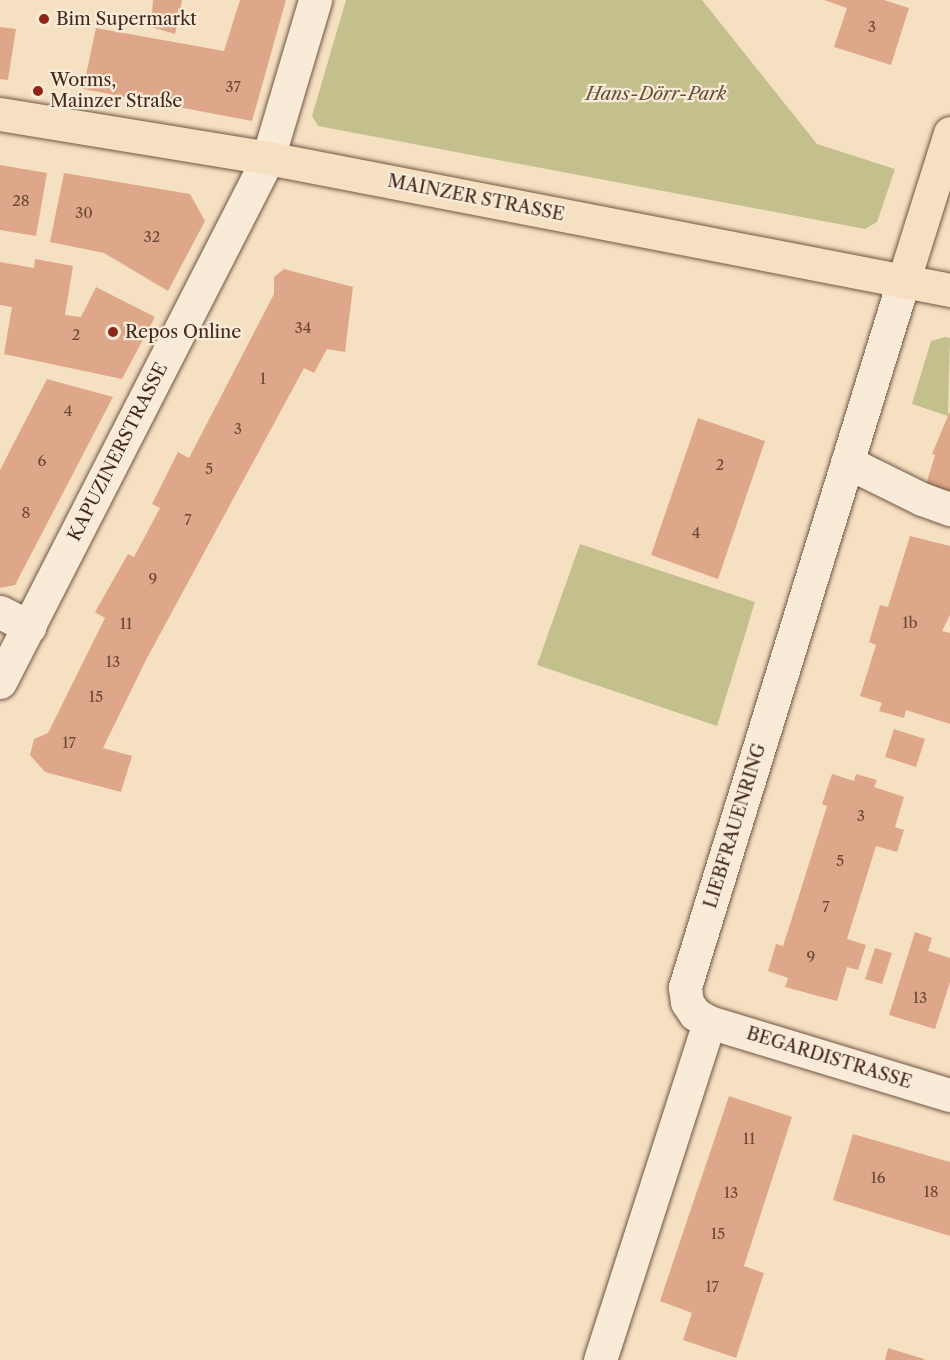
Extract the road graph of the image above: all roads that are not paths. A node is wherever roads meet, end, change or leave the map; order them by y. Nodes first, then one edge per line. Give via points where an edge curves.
1 (315, 0) edge
2 (0, 114) edge
3 (950, 133) edge
4 (268, 158) junction
5 (903, 282) junction
6 (950, 290) edge
7 (847, 462) junction
8 (950, 509) edge
9 (0, 612) edge
10 (29, 627) junction
11 (0, 682) edge
12 (708, 1022) junction
13 (950, 1095) edge
14 (600, 1360) edge

1 - 4 street, KAPUZINERSTRASSE
2 - 4 main road, MAINZER STRASSE
3 - 5 main road
4 - 5 main road, MAINZER STRASSE
4 - 10 street, KAPUZINERSTRASSE
5 - 6 main road, MAINZER STRASSE
5 - 7 street, LIEBFRAUENRING
7 - 8 street
7 - 12 street, LIEBFRAUENRING via 685,987 687,1002 695,1014
9 - 10 street
10 - 11 street, KAPUZINERSTRASSE
12 - 13 street, BEGARDISTRASSE
12 - 14 street

